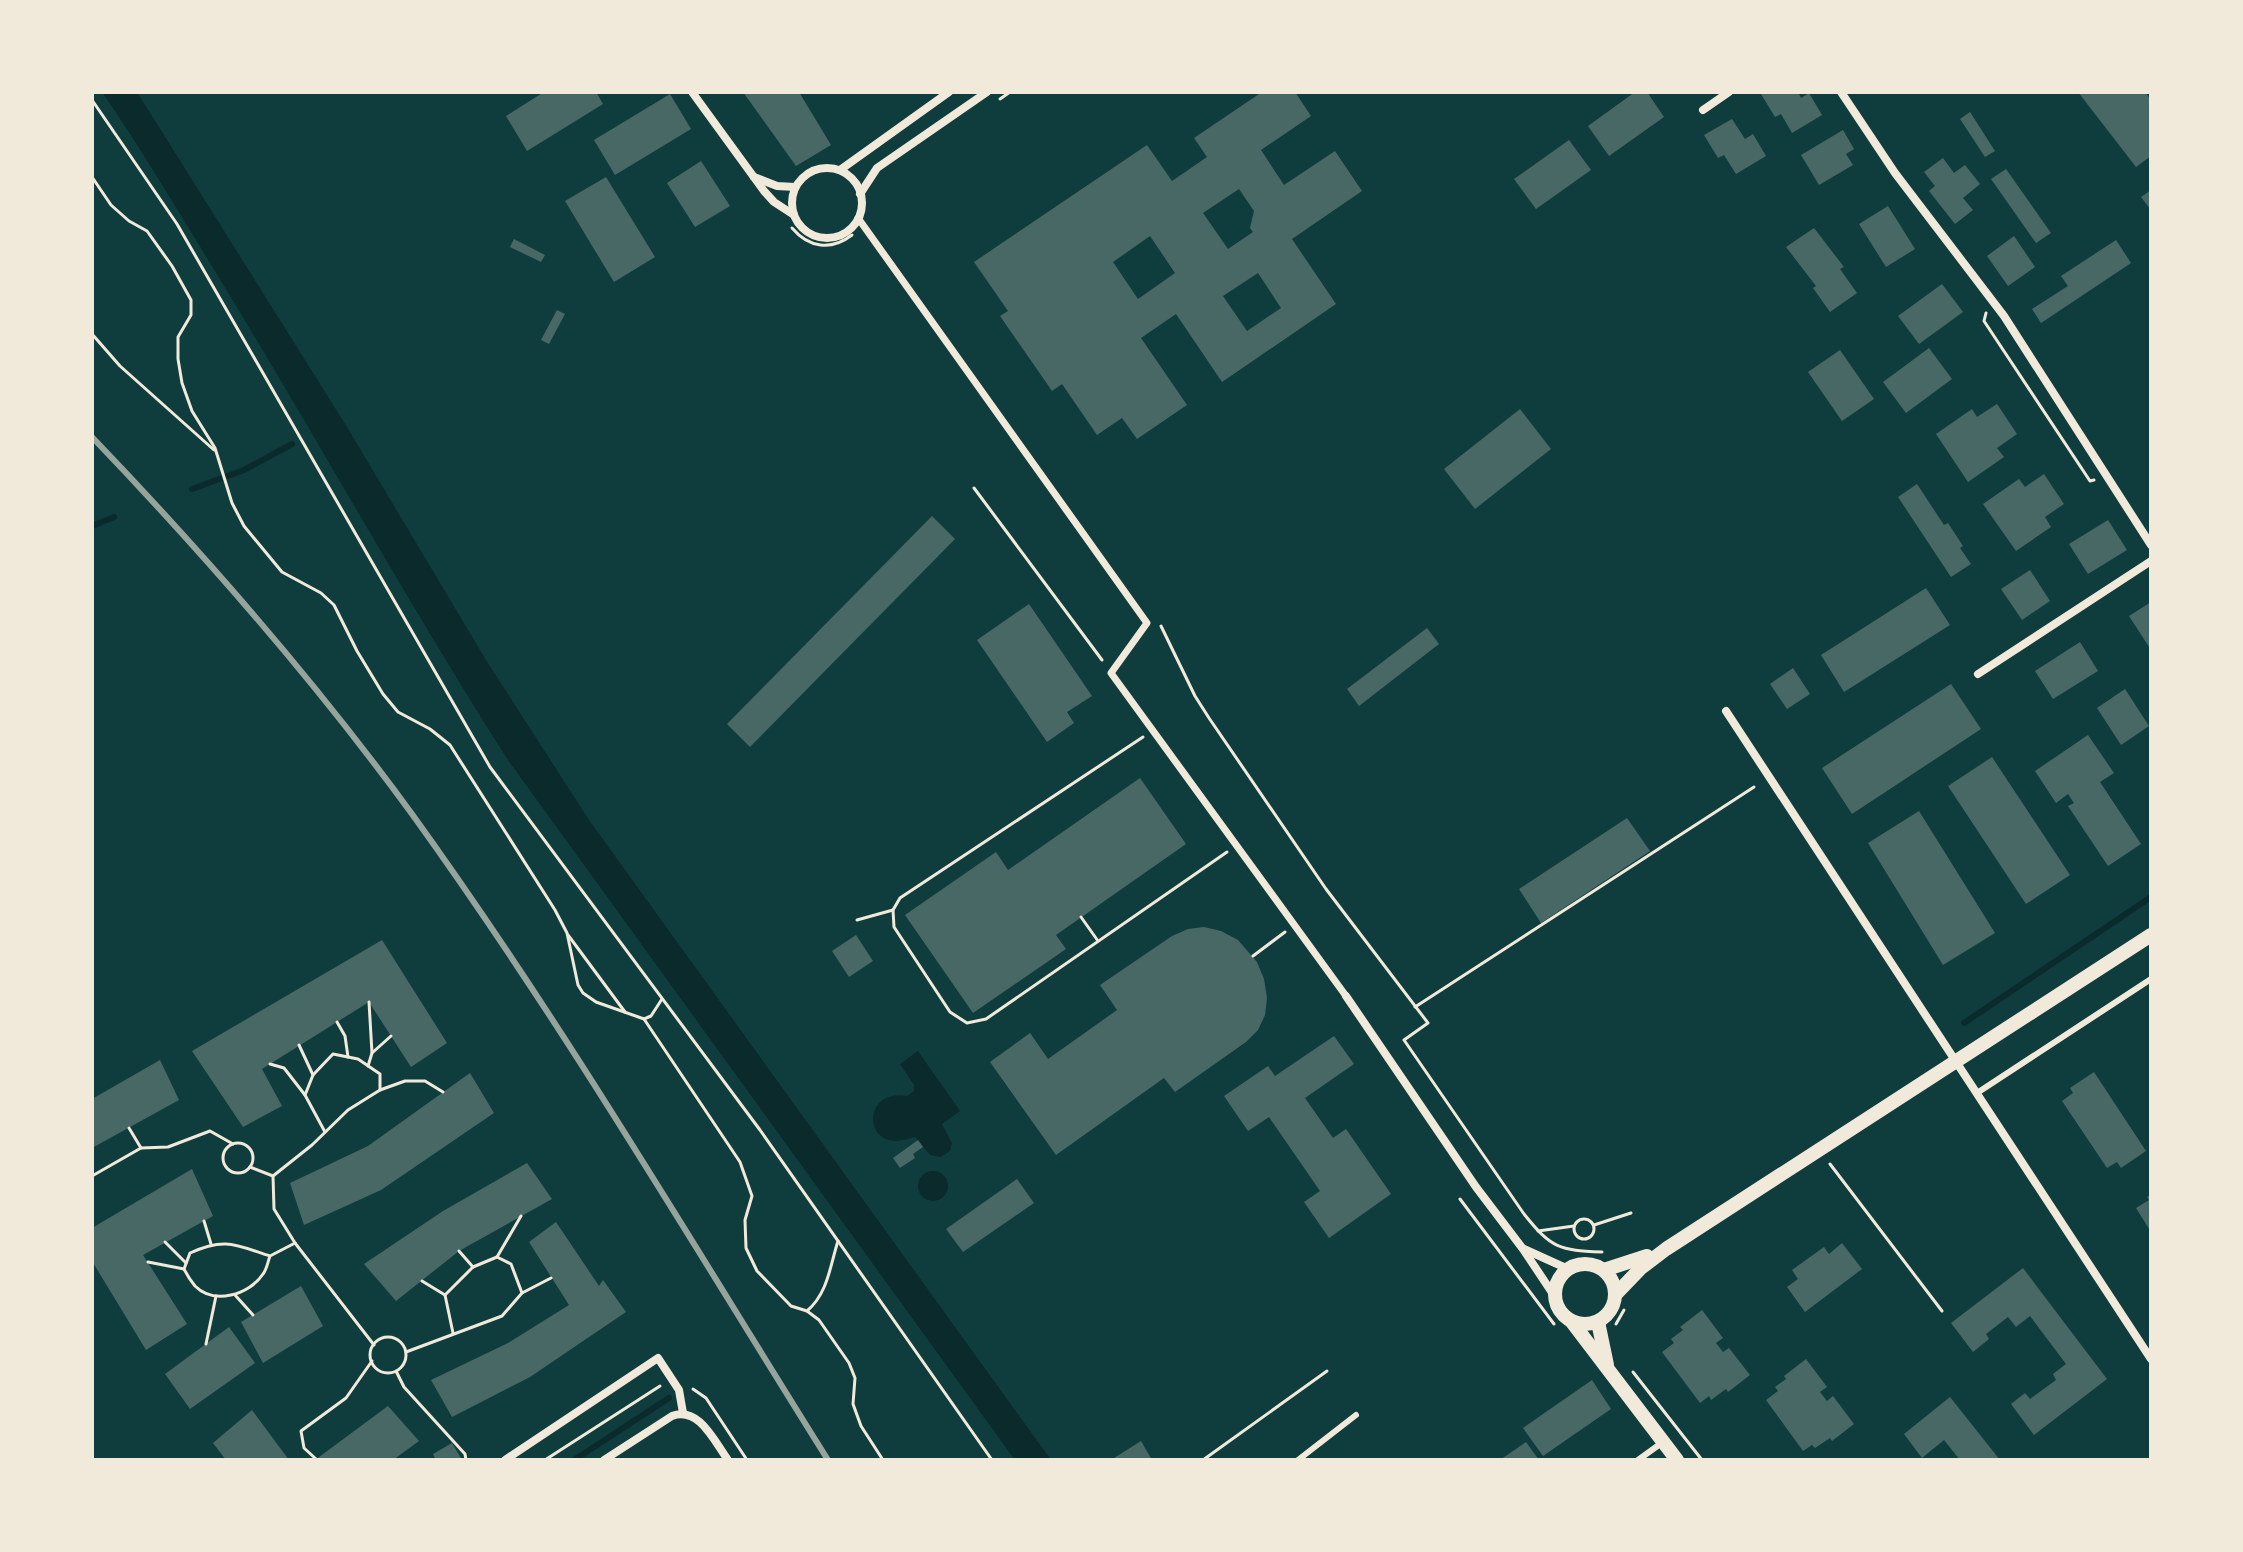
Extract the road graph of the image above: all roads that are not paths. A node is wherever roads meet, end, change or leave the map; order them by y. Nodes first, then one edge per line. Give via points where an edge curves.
1 (692, 92) edge
2 (949, 92) edge
3 (987, 92) edge
4 (1729, 92) edge
5 (1841, 92) edge
6 (1703, 110) dead end
7 (840, 170) junction
8 (753, 176) junction
9 (795, 187) junction
10 (860, 194) junction
11 (795, 217) junction
12 (860, 221) junction
13 (2151, 545) edge
14 (2151, 561) edge
15 (1978, 674) dead end
16 (1726, 711) dead end
17 (2151, 935) edge
18 (2151, 979) edge
19 (1346, 996) joint
20 (1956, 1062) junction
21 (1977, 1093) junction
22 (1523, 1249) junction
23 (1666, 1249) junction
24 (1568, 1269) junction
25 (1604, 1270) junction
26 (1616, 1294) junction
27 (1555, 1297) junction
28 (1572, 1322) junction
29 (1598, 1322) junction
30 (2151, 1359) edge
31 (1607, 1370) junction
32 (683, 1413) junction
33 (1356, 1415) dead end
34 (1663, 1442) junction
35 (505, 1460) edge
36 (604, 1460) edge
37 (728, 1460) edge
38 (1298, 1460) edge
39 (1638, 1460) edge
40 (1677, 1460) edge

1 - 8 street
2 - 7 street
3 - 10 street via 877,168
4 - 6 street
5 - 13 street via 2004,316
7 - 9 street via 816,170
7 - 10 street
8 - 9 street
8 - 11 street
9 - 11 street
10 - 12 street
11 - 12 street via 812,235 829,238
12 - 19 street via 1147,623 1111,673
14 - 15 street
16 - 20 street
17 - 20 street
18 - 21 lane
19 - 22 street
20 - 21 street
20 - 23 street
21 - 30 street
22 - 24 street
22 - 27 street
23 - 25 street
23 - 26 street
24 - 25 street via 1588,1263
24 - 27 street via 1558,1279
25 - 26 street
26 - 29 street via 1612,1309
27 - 28 street
28 - 29 street
28 - 31 street
29 - 31 street
31 - 34 street
32 - 35 street via 679,1390 658,1358
32 - 36 street
32 - 37 street via 700,1422
33 - 38 lane
34 - 39 lane
34 - 40 street

